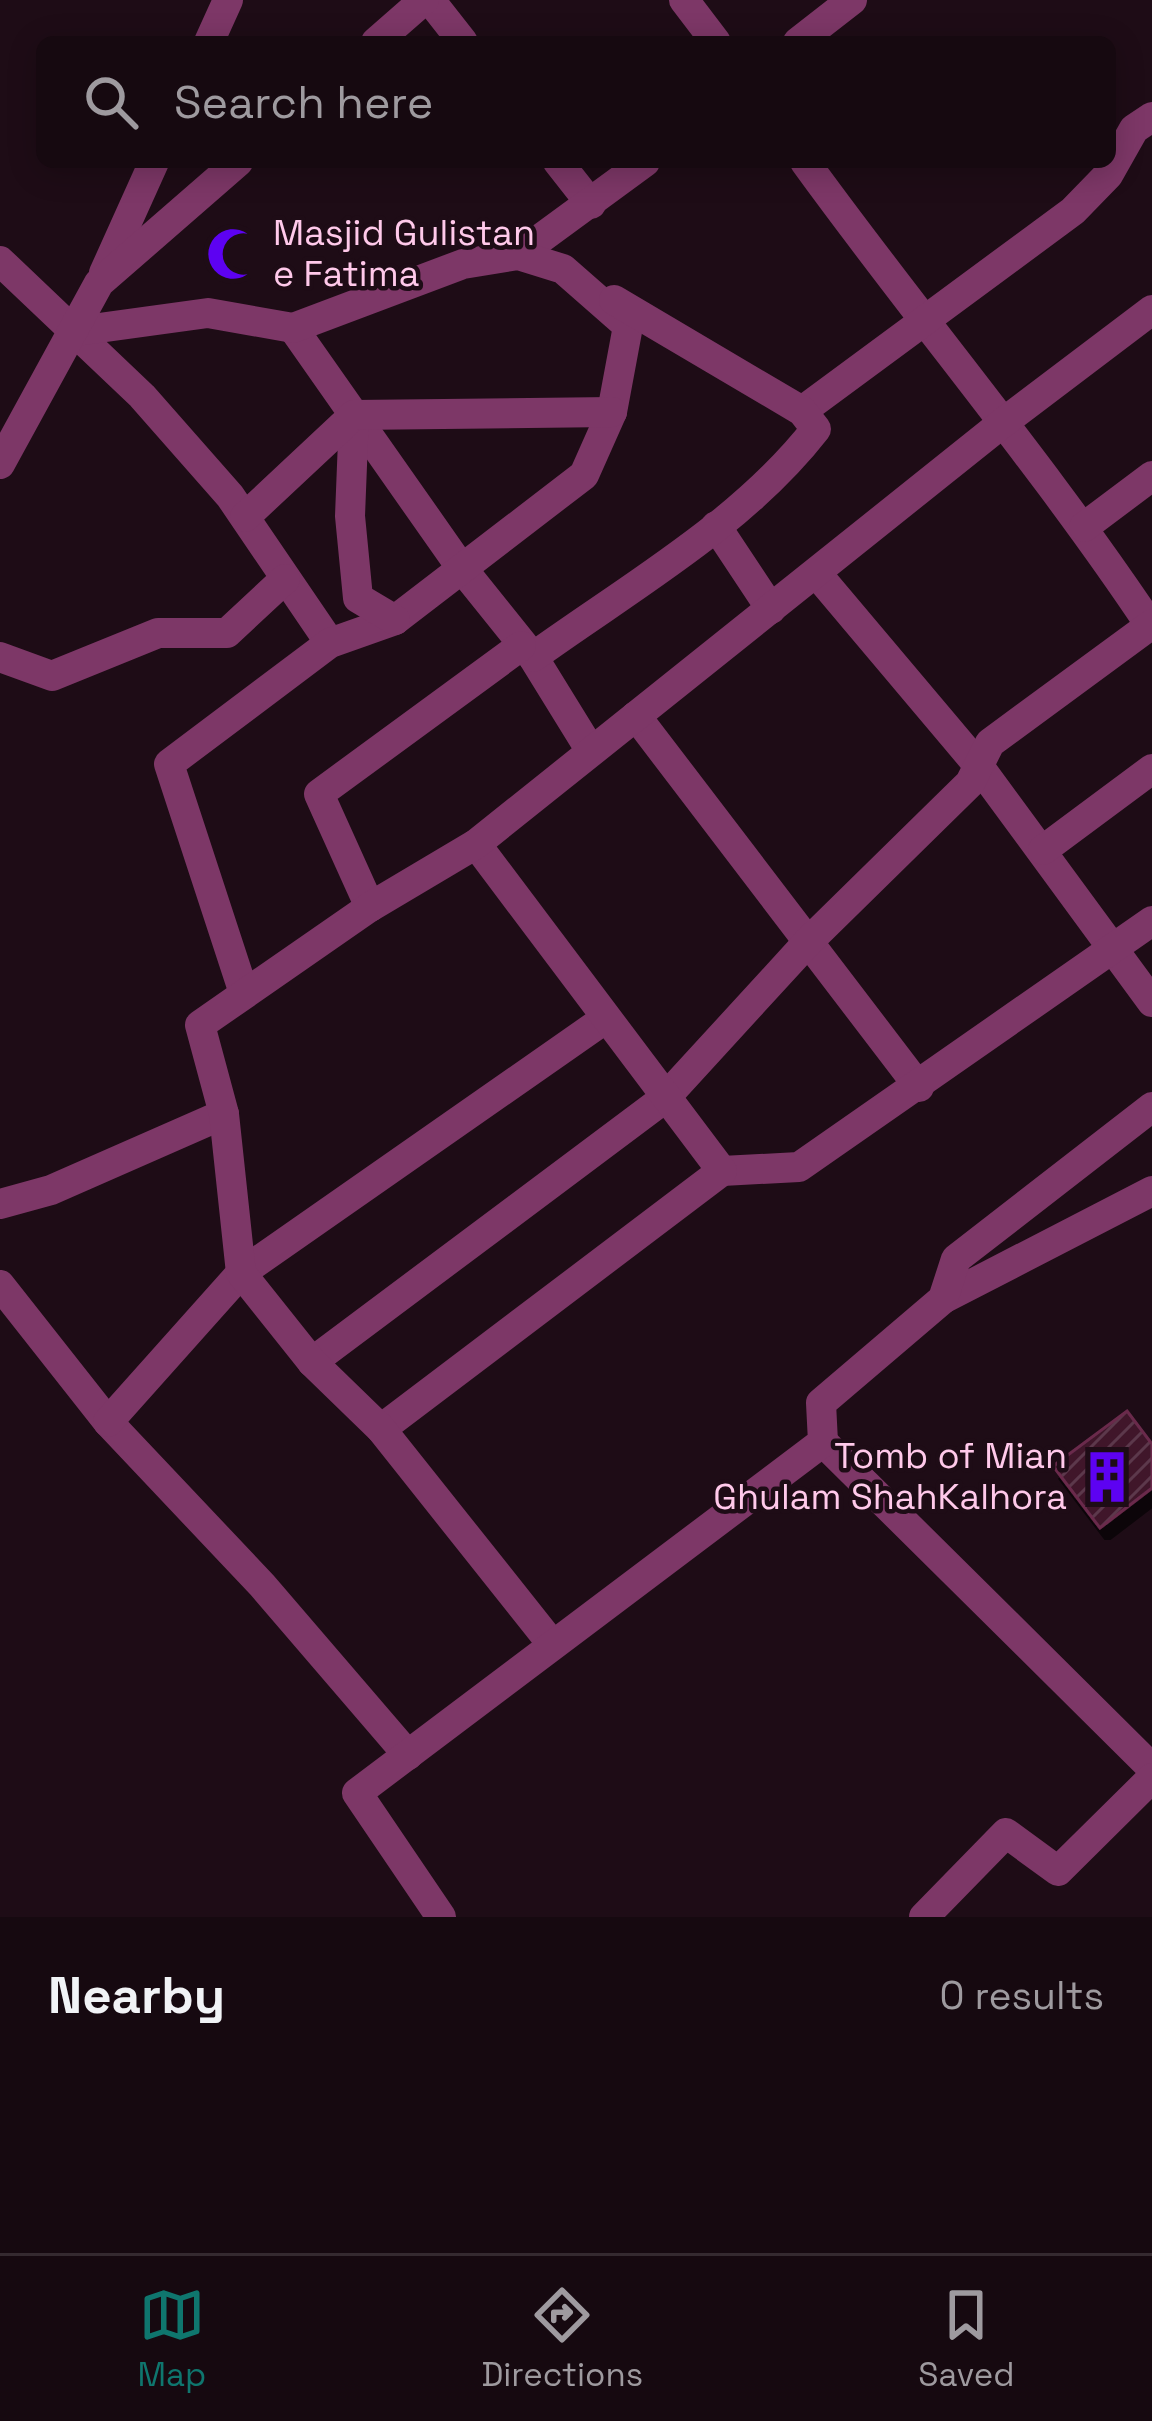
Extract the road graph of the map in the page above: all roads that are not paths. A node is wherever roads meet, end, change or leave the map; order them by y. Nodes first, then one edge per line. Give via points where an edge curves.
1 (228, 0) edge
2 (427, 0) edge
3 (684, 0) edge
4 (851, 0) edge
5 (212, 36) edge
6 (383, 36) edge
7 (458, 36) edge
8 (711, 36) edge
9 (806, 36) edge
10 (1152, 117) edge
11 (1116, 161) edge
12 (151, 168) edge
13 (231, 168) edge
14 (563, 168) edge
15 (637, 168) edge
16 (809, 168) edge
17 (1112, 168) edge
18 (591, 204) junction
19 (518, 255) junction
20 (0, 261) edge
21 (562, 269) junction
22 (99, 284) junction
23 (1152, 310) edge
24 (921, 323) junction
25 (293, 328) junction
26 (77, 332) junction
27 (802, 411) junction
28 (612, 412) junction
29 (354, 415) junction
30 (1000, 425) junction
31 (0, 464) edge
32 (1152, 476) edge
33 (244, 517) junction
34 (716, 526) junction
35 (1084, 527) junction
36 (460, 566) junction
37 (817, 574) junction
38 (285, 579) junction
39 (771, 609) junction
40 (395, 620) junction
41 (1151, 625) edge
42 (330, 643) junction
43 (527, 651) junction
44 (0, 657) edge
45 (636, 716) junction
46 (591, 752) junction
47 (978, 765) junction
48 (1152, 769) edge
49 (476, 844) junction
50 (1043, 850) junction
51 (370, 907) junction
52 (1152, 921) edge
53 (807, 943) junction
54 (1110, 950) junction
55 (243, 990) junction
56 (1152, 1002) edge
57 (605, 1019) junction
58 (920, 1087) junction
59 (665, 1098) junction
60 (1152, 1107) edge
61 (224, 1114) junction
62 (722, 1171) junction
63 (1152, 1191) edge
64 (0, 1204) edge
65 (241, 1273) junction
66 (0, 1285) edge
67 (943, 1299) junction
68 (312, 1362) junction
69 (108, 1422) junction
70 (381, 1430) junction
71 (823, 1442) junction
72 (552, 1644) junction
73 (408, 1755) junction
74 (1152, 1768) edge
75 (1152, 1778) edge
76 (441, 1917) edge
77 (923, 1917) edge

1 - 5 street
2 - 6 street
2 - 7 street
3 - 8 street
4 - 9 street
10 - 11 street via 1134,129
12 - 22 street
13 - 22 street
14 - 18 street
15 - 18 street
16 - 24 street
17 - 24 street via 1073,211
18 - 19 street
19 - 21 street
19 - 25 street via 463,264
20 - 26 street
21 - 27 street
21 - 28 street via 628,326
22 - 26 street
23 - 30 street
24 - 27 street
24 - 30 street
25 - 26 street via 208,313
25 - 29 street
26 - 31 street
26 - 33 street
27 - 34 street via 816,429 784,469
28 - 29 street
28 - 36 street via 584,475
29 - 33 street
29 - 36 street
29 - 40 street via 350,517 358,598
30 - 35 street
30 - 37 street
32 - 35 street
33 - 38 street
34 - 39 street
34 - 43 street
35 - 41 street
36 - 40 street
36 - 43 street
37 - 39 street
37 - 47 street
38 - 42 street
38 - 44 street via 227,633 158,633 52,676
39 - 45 street
40 - 42 street
41 - 47 street via 990,743
42 - 55 street via 170,764
43 - 46 street
43 - 51 street via 319,794
45 - 46 street
45 - 53 street
46 - 49 street
47 - 50 street
47 - 53 street via 970,784
48 - 50 street
49 - 51 street
49 - 57 street
50 - 54 street
51 - 55 street
52 - 54 street
53 - 58 street
53 - 59 street
54 - 56 street
54 - 58 street
55 - 61 street via 200,1025
57 - 59 street
57 - 65 street
58 - 62 street via 800,1167
59 - 62 street
59 - 68 street
60 - 67 street via 956,1259
61 - 64 street via 51,1190
61 - 65 street
62 - 70 street
63 - 67 street
65 - 68 street
65 - 69 street
66 - 69 street
67 - 71 street via 821,1403
68 - 70 street
69 - 73 street
70 - 72 street
71 - 72 street
71 - 74 street
72 - 73 street
73 - 76 street via 357,1793
75 - 77 street via 1058,1871 1006,1833

